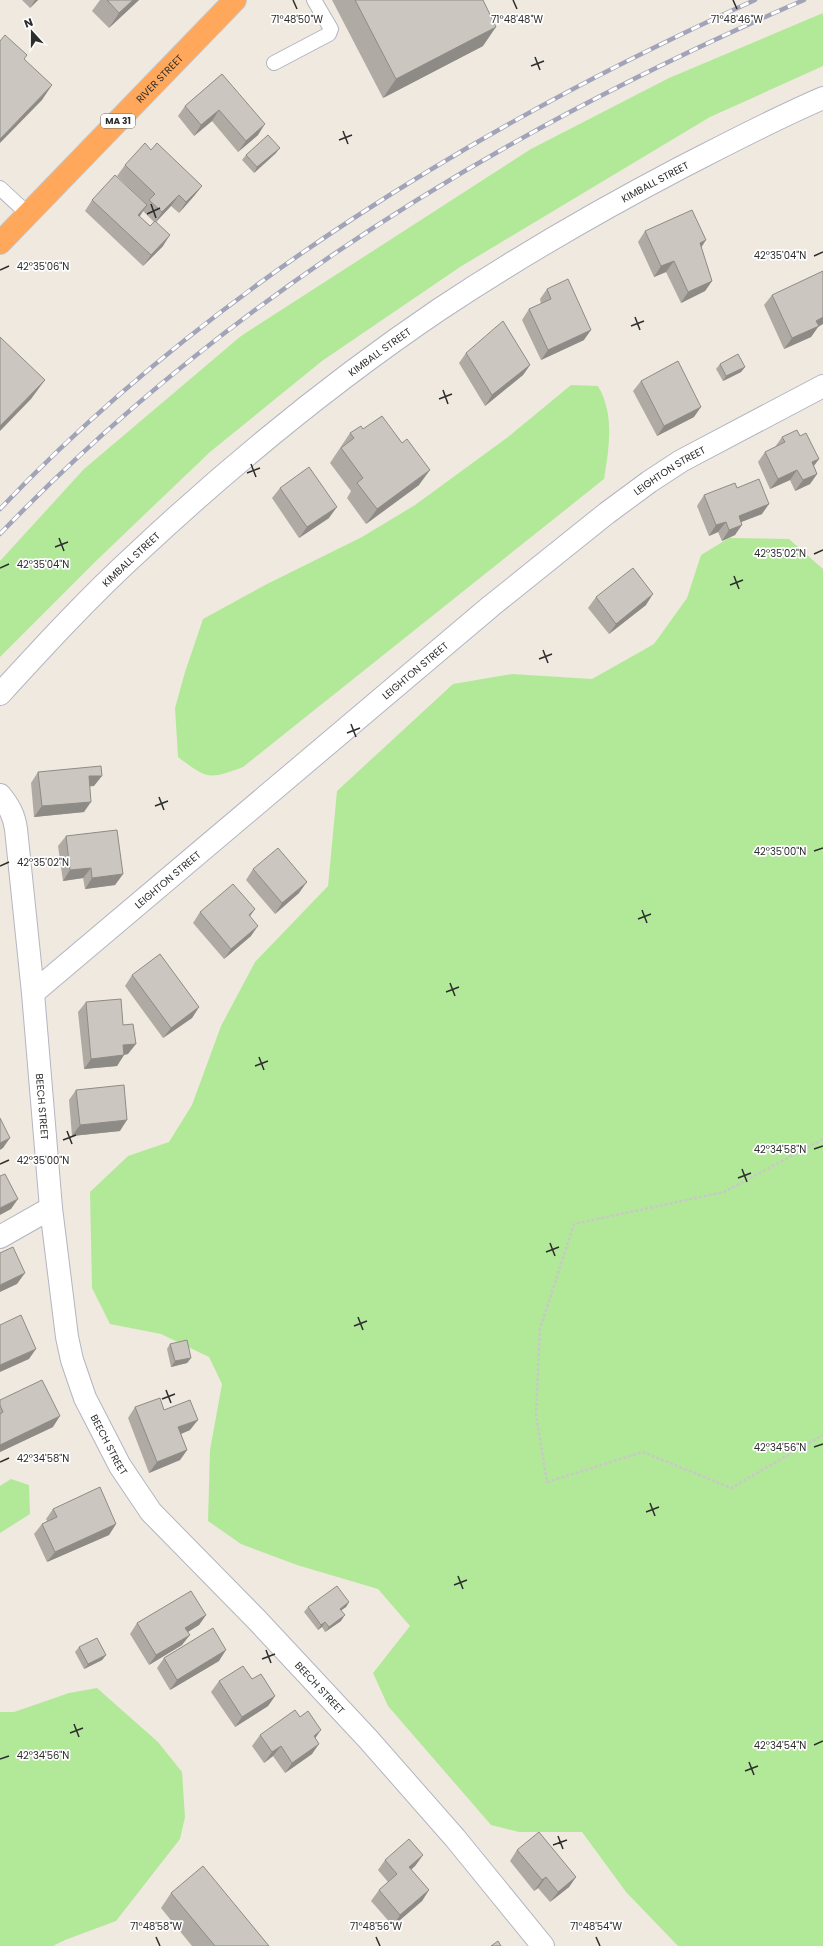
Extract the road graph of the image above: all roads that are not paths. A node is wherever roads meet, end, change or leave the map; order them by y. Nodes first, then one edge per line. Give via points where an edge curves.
1 (235, 0) edge
2 (314, 0) edge
3 (274, 64) dead end
4 (823, 98) edge
5 (0, 188) edge
6 (28, 214) junction
7 (0, 243) edge
8 (823, 386) edge
9 (0, 694) edge
10 (0, 795) edge
11 (33, 993) junction
12 (51, 1208) junction
13 (0, 1237) edge
14 (543, 1946) edge

1 - 6 highway, RIVER STREET / MA 31
2 - 3 lane via 331,29 329,34
4 - 9 street, KIMBALL STREET via 728,143 565,231 393,342 279,428 146,544 86,602
5 - 6 lane
6 - 7 highway, RIVER STREET / MA 31
8 - 11 street, LEIGHTON STREET via 680,461 607,513 492,606
10 - 11 street, BEECH STREET via 14,817 16,829
11 - 12 street, BEECH STREET
12 - 13 street
12 - 14 street, BEECH STREET via 67,1337 78,1381 98,1426 135,1491 182,1545 257,1620 368,1739 455,1838

